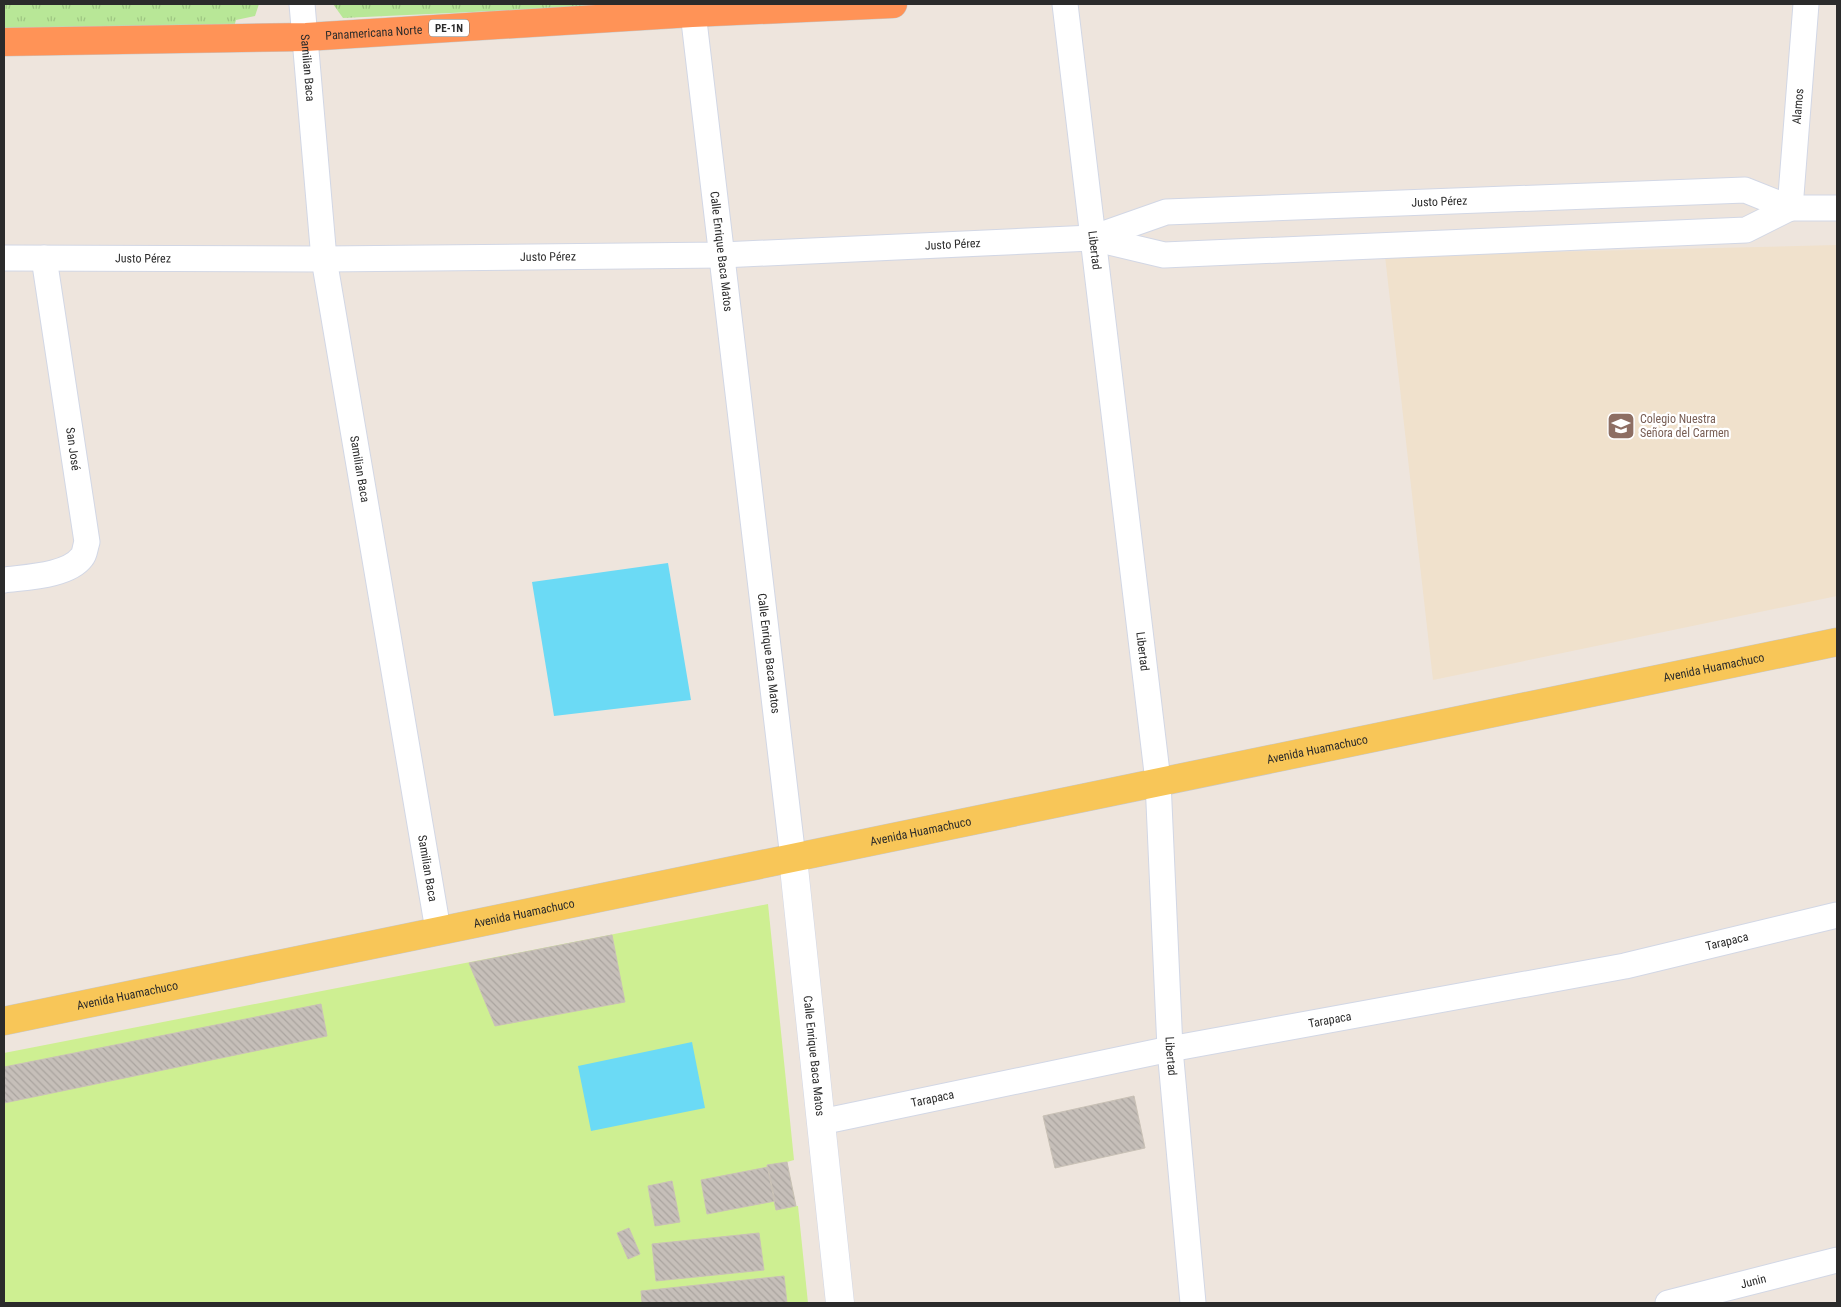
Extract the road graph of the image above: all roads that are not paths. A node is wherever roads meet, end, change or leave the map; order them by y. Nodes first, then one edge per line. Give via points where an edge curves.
1 (302, 4) edge
2 (893, 4) edge
3 (1065, 4) edge
4 (1806, 4) edge
5 (692, 8) edge
6 (306, 36) junction
7 (4, 42) edge
8 (1790, 208) junction
9 (1837, 208) edge
10 (1092, 238) junction
11 (722, 255) junction
12 (4, 258) edge
13 (44, 258) junction
14 (324, 259) junction
15 (4, 580) edge
16 (1837, 642) edge
17 (1158, 781) junction
18 (793, 858) junction
19 (1837, 915) edge
20 (438, 930) junction
21 (4, 1021) edge
22 (1170, 1049) junction
23 (821, 1122) junction
24 (1837, 1260) edge
25 (840, 1303) edge
26 (1193, 1303) edge
27 (1668, 1303) edge

1 - 6 street, Samilian Baca
2 - 5 highway, Panamericana Norte / PE-1N
3 - 10 street, Libertad
4 - 8 street, Alamos
5 - 6 highway, Panamericana Norte / PE-1N
5 - 11 street, Calle Enrique Baca Matos
6 - 7 highway, Panamericana Norte / PE-1N
6 - 14 street, Samilian Baca
8 - 9 street, Justo Pérez
8 - 10 street, Justo Pérez via 1746,230 1726,231 1164,255
8 - 10 street, Justo Pérez via 1745,190 1166,212
10 - 11 street, Justo Pérez
10 - 17 street, Libertad
11 - 14 street, Justo Pérez
11 - 18 street, Calle Enrique Baca Matos
12 - 13 street, Justo Pérez
13 - 14 street, Justo Pérez
13 - 15 street, San José via 86,542 83,557 71,567 54,573
14 - 20 street, Samilian Baca
16 - 17 main road, Avenida Huamachuco
17 - 18 main road, Avenida Huamachuco
17 - 22 street, Libertad
18 - 20 main road, Avenida Huamachuco
18 - 23 street, Calle Enrique Baca Matos
19 - 22 street, Tarapaca via 1625,966
20 - 21 main road, Avenida Huamachuco
22 - 23 street, Tarapaca
22 - 26 street, Libertad
23 - 25 street, Calle Enrique Baca Matos
24 - 27 street, Junin

